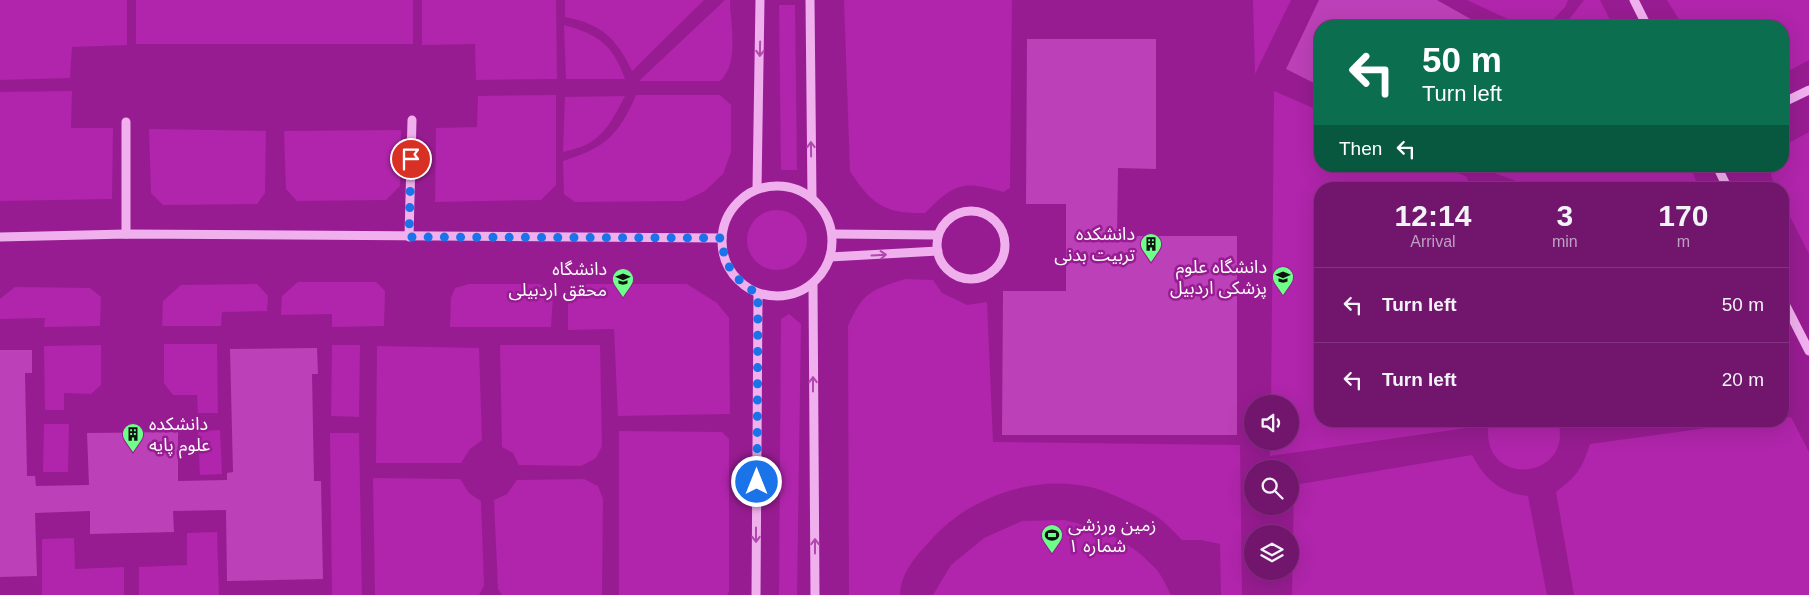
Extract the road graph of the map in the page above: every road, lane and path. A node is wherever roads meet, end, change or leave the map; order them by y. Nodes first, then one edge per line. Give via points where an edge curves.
1 (760, 0) edge
2 (810, 0) edge
3 (1634, 0) edge
4 (1644, 20) edge
5 (1809, 90) edge
6 (1789, 100) edge
7 (412, 120) dead end
8 (126, 122) dead end
9 (757, 189) junction
10 (812, 198) junction
11 (126, 234) junction
12 (832, 234) junction
13 (938, 235) junction
14 (0, 237) edge
15 (409, 237) junction
16 (722, 238) junction
17 (938, 252) junction
18 (830, 257) junction
19 (812, 284) junction
20 (758, 294) junction
21 (1789, 312) edge
22 (1809, 351) edge
23 (756, 595) edge
24 (815, 595) edge

1 -> 9 street
10 -> 2 street
3 - 4 street
5 - 6 street
7 - 15 street
8 - 11 street
9 - 10 street via 776,185 795,188
9 - 16 street via 741,199 729,214
10 - 12 street via 823,210
11 - 14 street
11 - 15 street
12 - 13 street
12 - 18 street
13 - 17 street
13 - 17 street via 951,217 973,211 983,213 993,219 1004,238 1005,249 996,270 975,280 953,274 944,267
15 - 16 street
16 - 20 street via 729,269 742,284
18 -> 17 street
18 - 19 street
19 - 20 street via 796,294 777,297
24 -> 19 street
20 -> 23 street
21 - 22 street

